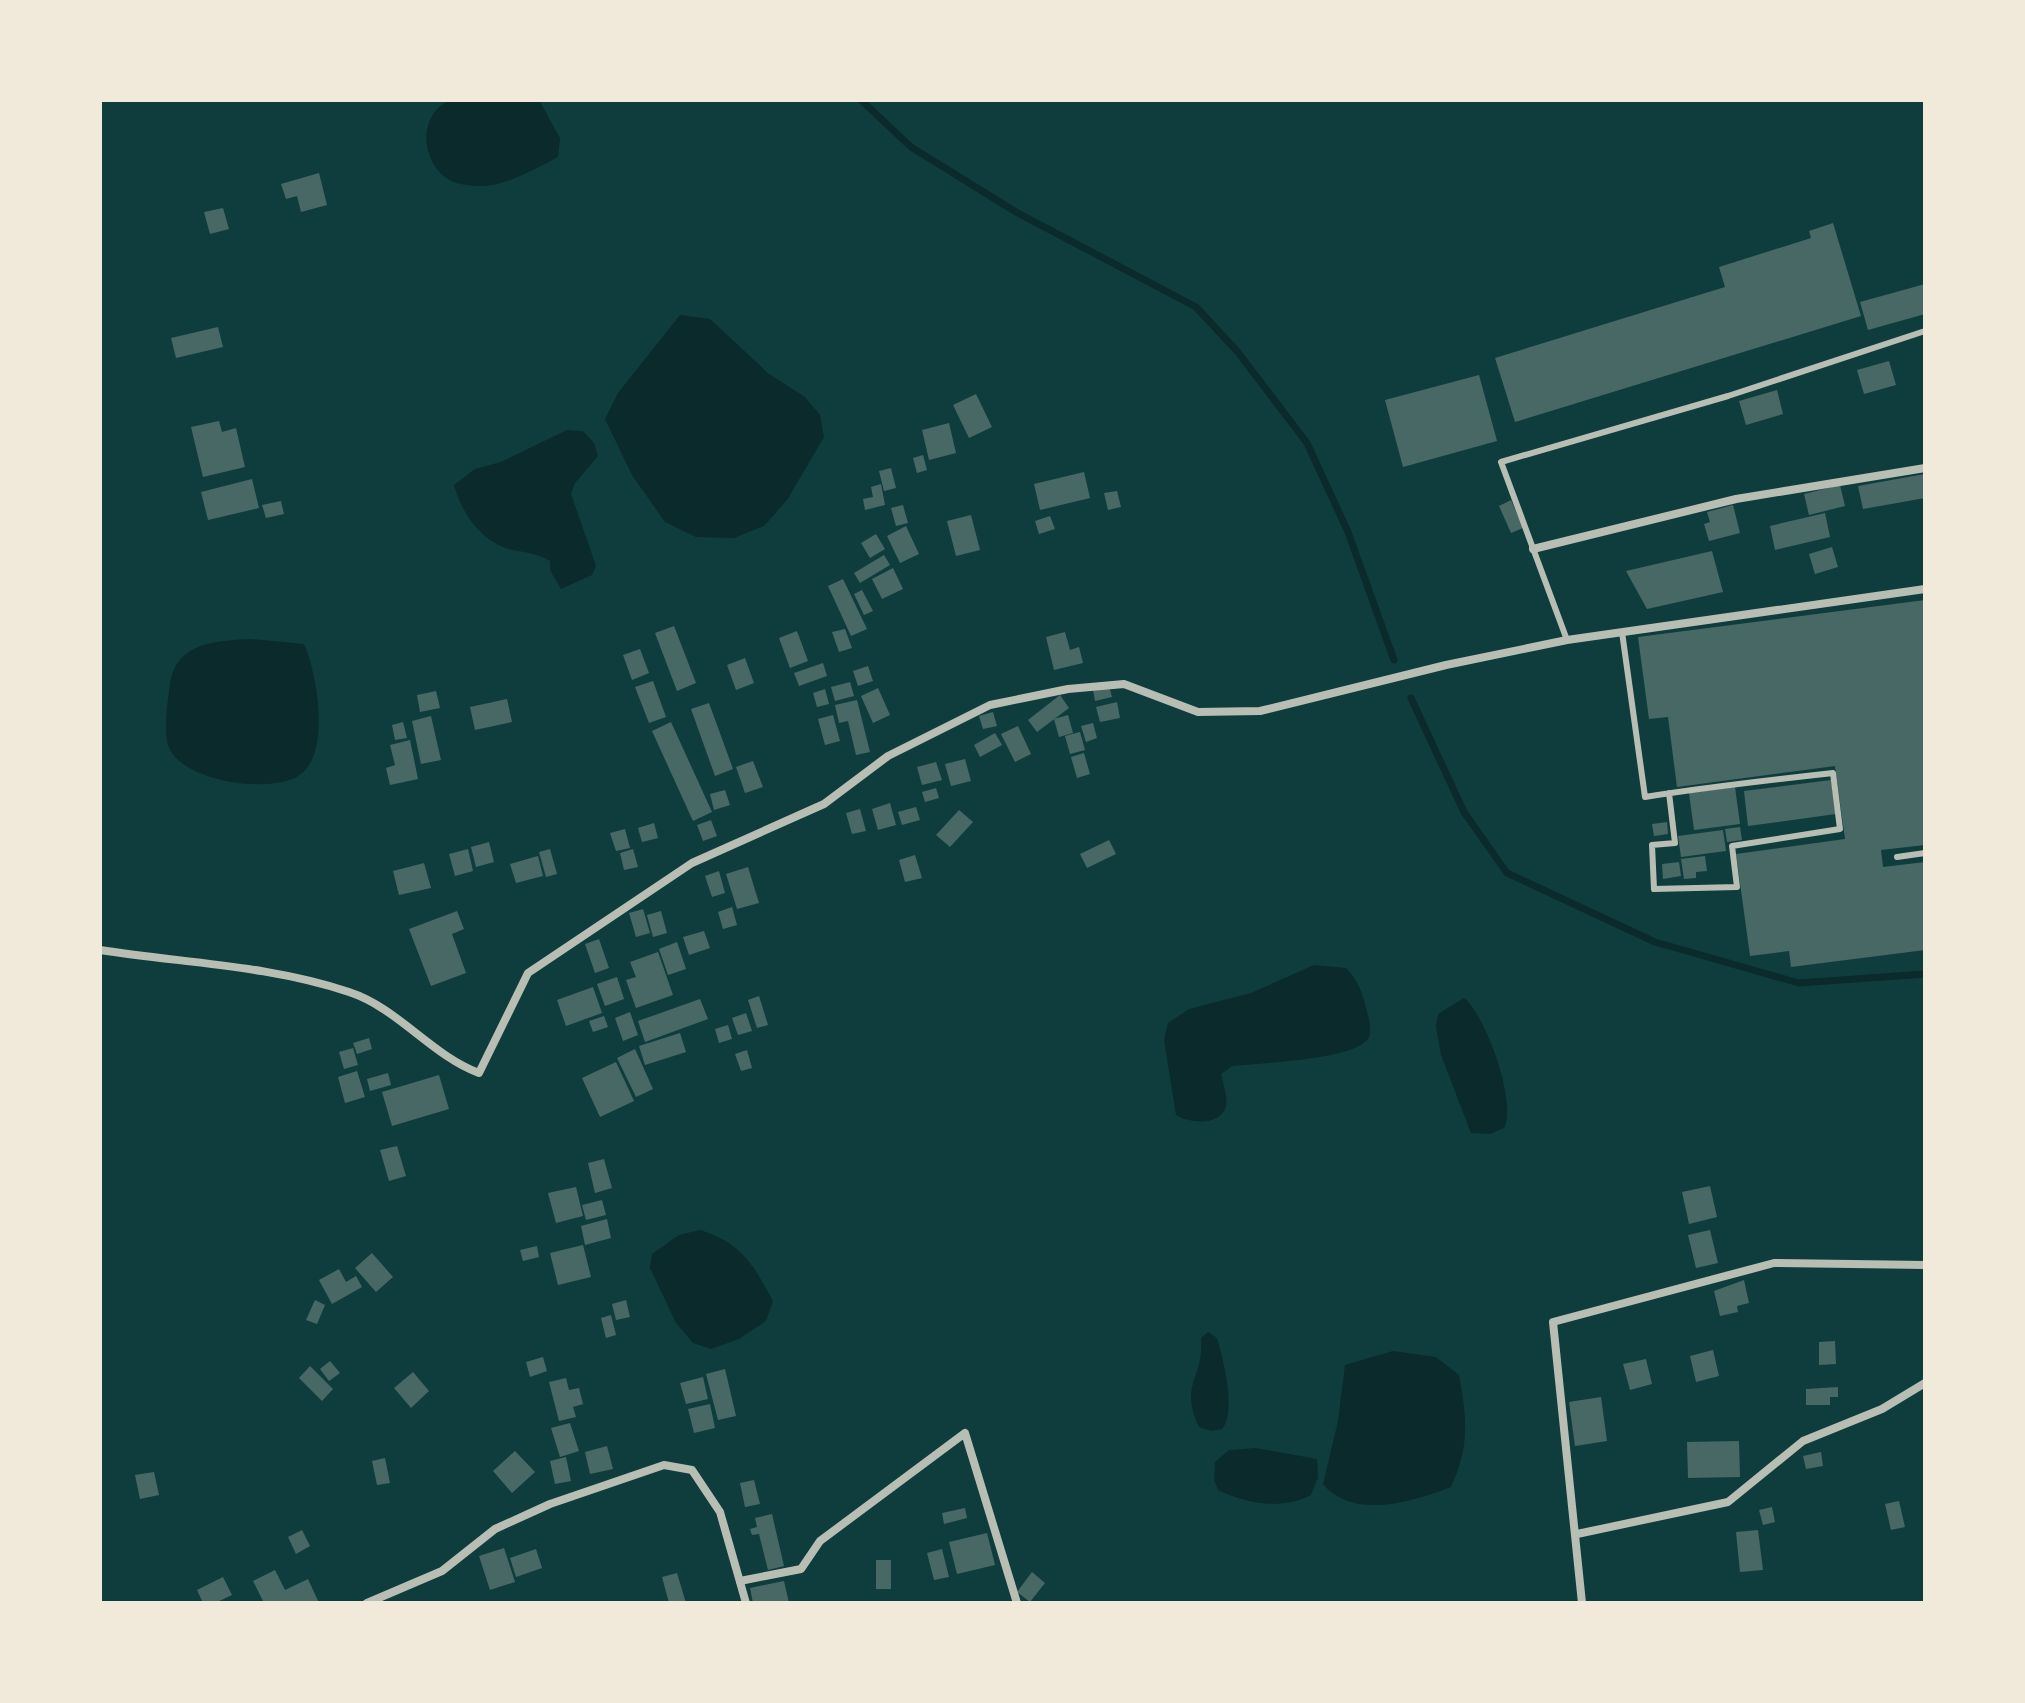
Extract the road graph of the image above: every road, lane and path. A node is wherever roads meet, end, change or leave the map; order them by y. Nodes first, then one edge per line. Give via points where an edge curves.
1 (1925, 331) edge
2 (1925, 468) edge
3 (1533, 549) junction
4 (1925, 589) edge
5 (1622, 632) junction
6 (1567, 640) junction
7 (1669, 793) junction
8 (1925, 853) edge
9 (1897, 857) dead end
10 (100, 950) edge
11 (1925, 1265) edge
12 (1925, 1383) edge
13 (1577, 1534) junction
14 (740, 1581) junction
15 (367, 1603) edge
16 (746, 1603) edge
17 (1017, 1603) edge
18 (1582, 1603) edge

1 - 3 lane via 1501,462
2 - 3 street via 1736,499
3 - 6 lane
4 - 5 street
5 - 6 street
5 - 7 lane via 1645,797
6 - 10 street via 1260,711 1198,712 1124,684 990,705 888,756 824,804 692,863 528,973 479,1073 457,1065 351,992 205,961
7 - 7 lane via 1833,773 1840,829 1732,846 1737,887 1654,889 1652,845 1675,843
8 - 9 lane
11 - 13 street via 1774,1263 1553,1322
12 - 13 street via 1882,1409 1803,1441 1728,1502
13 - 18 street
14 - 15 street via 720,1512 692,1470 664,1465 495,1529 442,1571
14 - 16 street
14 - 17 street via 801,1569 820,1541 965,1433

